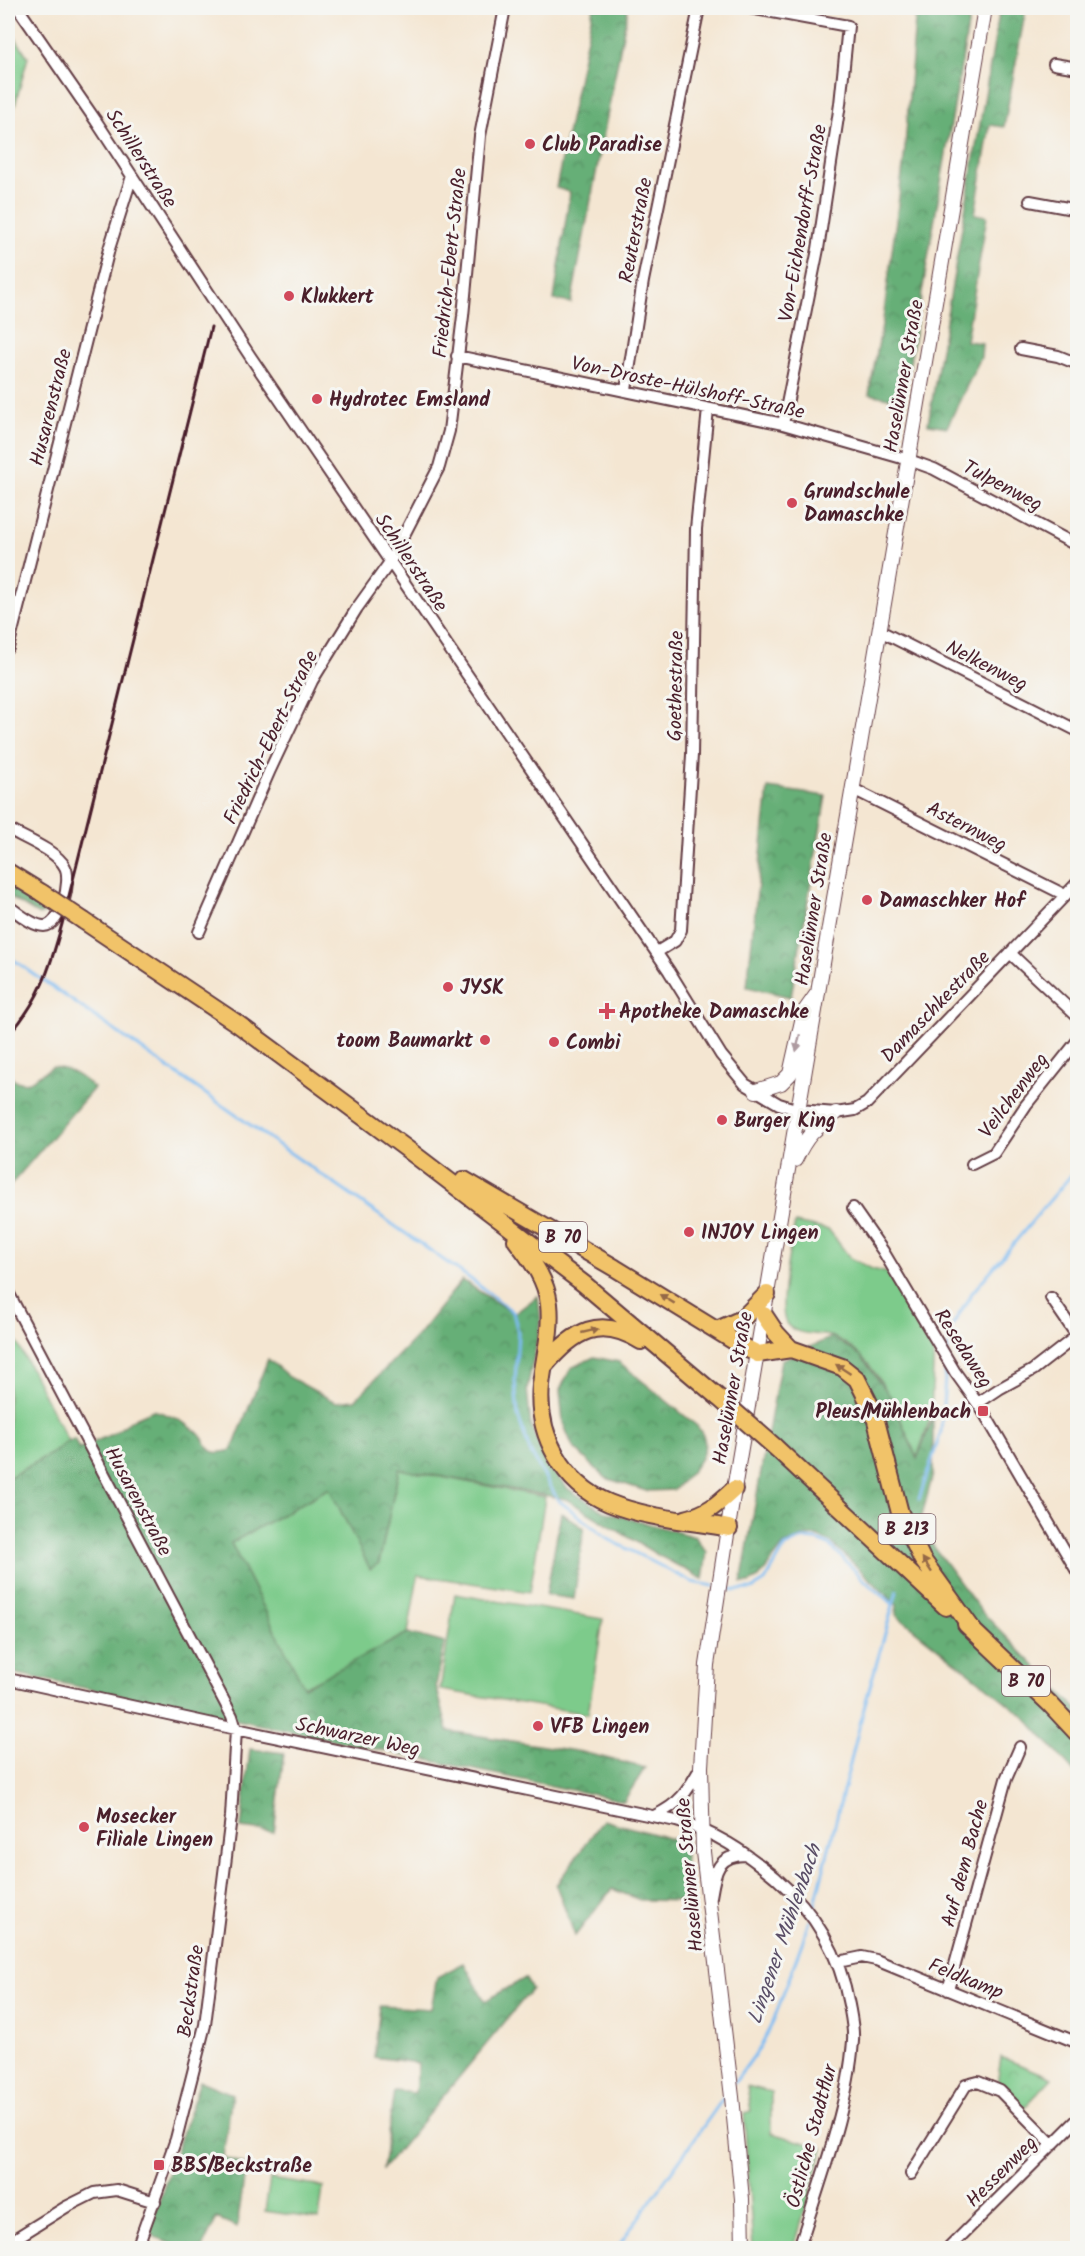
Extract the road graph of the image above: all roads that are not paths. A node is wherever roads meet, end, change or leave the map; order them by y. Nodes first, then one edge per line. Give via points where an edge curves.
1 (18, 8) edge
2 (505, 8) edge
3 (699, 8) edge
4 (750, 8) edge
5 (986, 8) edge
6 (1054, 64) dead end
7 (1077, 68) edge
8 (132, 176) junction
9 (1030, 201) dead end
10 (1077, 210) edge
11 (1022, 349) dead end
12 (457, 356) junction
13 (1077, 364) edge
14 (626, 390) junction
15 (708, 408) junction
16 (783, 424) junction
17 (909, 460) junction
18 (1077, 546) edge
19 (390, 562) junction
20 (879, 631) junction
21 (8, 648) edge
22 (1077, 731) edge
23 (853, 789) junction
24 (8, 830) edge
25 (8, 872) edge
26 (1077, 882) edge
27 (1065, 895) junction
28 (8, 906) edge
29 (199, 932) dead end
30 (657, 952) junction
31 (1010, 953) junction
32 (819, 990) junction
33 (1077, 1017) edge
34 (1077, 1040) edge
35 (756, 1091) junction
36 (799, 1110) junction
37 (836, 1113) junction
38 (407, 1149) junction
39 (972, 1164) dead end
40 (788, 1176) junction
41 (853, 1208) dead end
42 (499, 1218) junction
43 (8, 1292) edge
44 (767, 1294) junction
45 (1051, 1298) dead end
46 (764, 1315) junction
47 (717, 1330) junction
48 (1077, 1335) edge
49 (791, 1349) junction
50 (758, 1354) junction
51 (545, 1365) junction
52 (684, 1369) junction
53 (978, 1403) junction
54 (734, 1489) junction
55 (681, 1519) junction
56 (729, 1528) junction
57 (1077, 1573) edge
58 (973, 1630) junction
59 (8, 1678) edge
60 (236, 1730) junction
61 (1077, 1734) edge
62 (1020, 1747) dead end
63 (701, 1767) junction
64 (654, 1816) junction
65 (701, 1829) junction
66 (746, 1855) junction
67 (710, 1907) junction
68 (838, 1962) junction
69 (948, 1990) junction
70 (1077, 2043) edge
71 (1077, 2119) edge
72 (1053, 2145) junction
73 (911, 2174) dead end
74 (155, 2202) junction
75 (8, 2243) edge
76 (137, 2248) edge
77 (743, 2248) edge
78 (799, 2248) edge
79 (949, 2248) edge

1 - 8 street, Schillerstraße
2 - 12 street, Friedrich-Ebert-Straße via 480,136
3 - 14 street, Reuterstraße via 643,281
4 - 16 street, Von-Eichendorff-Straße via 848,26 818,249
5 - 17 street, Haselünner Straße
6 - 7 street
8 - 19 street, Schillerstraße
8 - 21 street, Husarenstraße via 109,249
9 - 10 street
11 - 13 street
12 - 14 street, Von-Droste-Hülshoff-Straße
12 - 19 street, Friedrich-Ebert-Straße via 449,431 439,467
14 - 15 street, Von-Droste-Hülshoff-Straße
15 - 16 street, Von-Droste-Hülshoff-Straße
15 - 30 street, Goethestraße via 696,529 692,755 681,930 675,941
16 - 17 street, Von-Droste-Hülshoff-Straße
17 - 18 street, Tulpenweg via 934,469
17 - 20 street, Haselünner Straße
19 - 29 street, Friedrich-Ebert-Straße via 312,681
19 - 30 street, Schillerstraße
20 - 22 street, Nelkenweg
20 - 23 street, Haselünner Straße
23 - 27 street, Asternweg
23 - 32 street, Haselünner Straße
24 - 28 street via 55,855 65,867 68,879 60,914 47,926
25 - 38 main road, B 70, bridge via 201,999
26 - 27 street, Damaschkestraße
27 - 31 street, Damaschkestraße
30 - 35 street, Schillerstraße via 721,1054 745,1084
31 - 33 street
31 - 37 street, Damaschkestraße via 867,1103
32 -> 35 street via 804,1012 790,1074 781,1083
32 - 36 street, Haselünner Straße
34 - 39 street, Veilchenweg via 994,1153
35 - 36 street, Schillerstraße
36 - 37 street, Damaschkestraße
36 - 40 street, Haselünner Straße
37 - 40 street via 805,1139
38 - 42 main road, B 70
47 -> 38 main road, B 70
40 - 44 street, Haselünner Straße
41 - 53 street, Resedaweg
42 - 51 main road via 530,1255 544,1285 549,1302
42 - 52 main road, B 70
43 - 60 street, Husarenstraße via 171,1598
44 - 46 street, Haselünner Straße
44 - 47 main road via 742,1319
45 - 48 street
46 - 49 main road, B 213
46 - 50 street, Haselünner Straße
47 - 50 main road, B 70
48 - 53 street via 1033,1370
49 - 50 main road
58 -> 49 main road, B 213 via 922,1559 900,1513 873,1413 857,1379 842,1367
50 - 54 street, Haselünner Straße
51 -> 52 main road via 572,1337 600,1328 629,1334
51 - 55 main road via 540,1413 545,1433 566,1471 607,1502
52 - 58 main road, B 70, bridge via 774,1446
53 - 57 street, Resedaweg
54 - 55 main road via 711,1510
54 - 56 street, Haselünner Straße
55 - 56 main road
56 - 63 street, Haselünner Straße via 707,1665
58 - 61 main road, B 70
59 - 60 street, Schwarzer Weg
60 - 64 street, Schwarzer Weg
60 - 74 street, Beckstraße via 231,1817 205,2025 188,2101
62 - 69 street, Auf dem Bache via 1006,1779
63 - 64 street via 679,1801
63 - 65 street, Haselünner Straße
64 - 65 street, Schwarzer Weg
65 - 66 street, Östliche Stadtflur
65 - 67 street, Haselünner Straße
66 - 67 street via 736,1855 721,1863 715,1874
66 - 68 street, Östliche Stadtflur via 785,1886 808,1911
67 - 77 street, Haselünner Straße via 742,2199
68 - 69 street, Feldkamp via 862,1957 876,1960
68 - 78 street, Östliche Stadtflur via 846,1987 853,2041 846,2096
69 - 70 street, Feldkamp
71 - 72 street, Hessenweg
72 - 73 street via 1000,2091 978,2082 966,2085
72 - 79 street, Hessenweg
74 - 75 street via 117,2190 94,2193
74 - 76 street, Beckstraße

